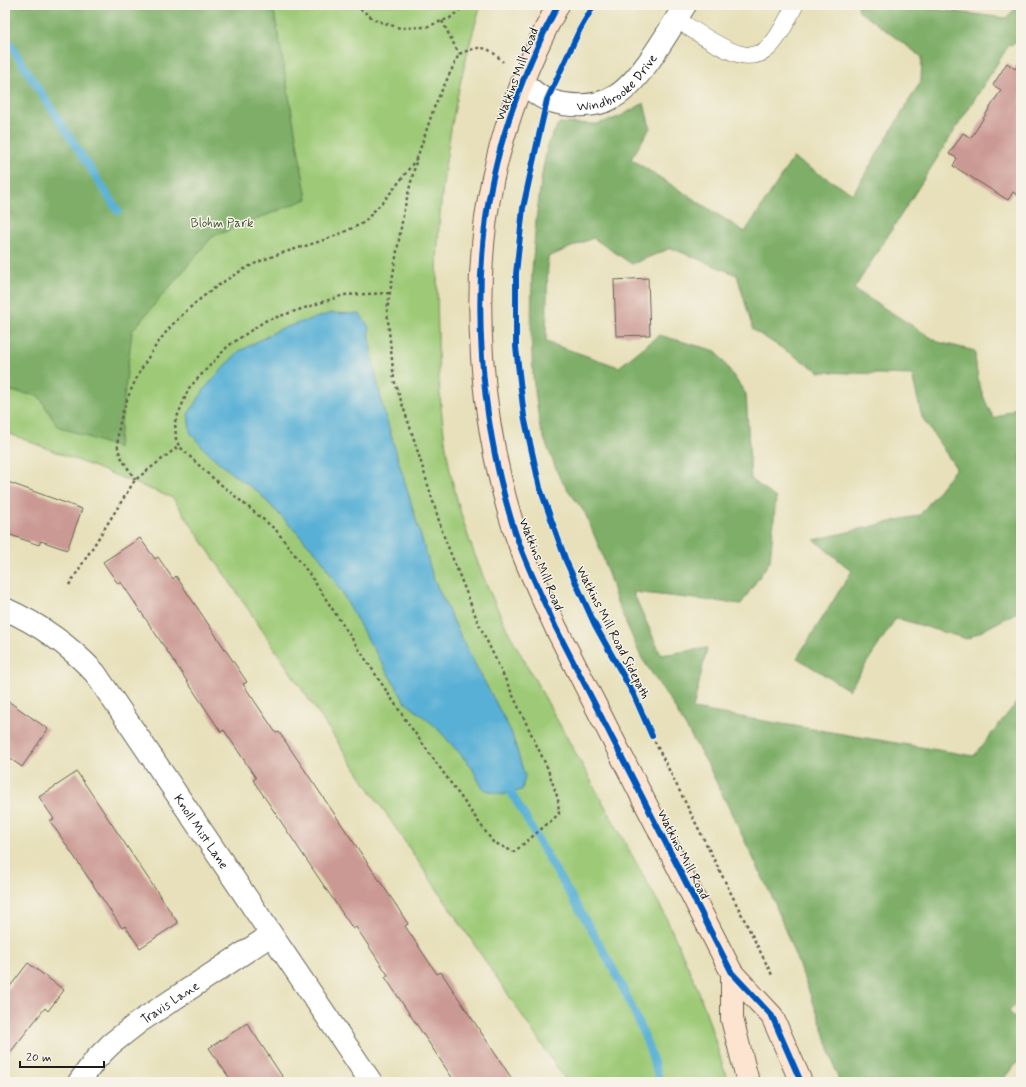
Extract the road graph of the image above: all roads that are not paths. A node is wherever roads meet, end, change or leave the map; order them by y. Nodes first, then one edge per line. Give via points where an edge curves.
1 (558, 5) edge
2 (795, 5) edge
3 (680, 12) edge
4 (523, 83) junction
5 (5, 609) edge
6 (271, 934) junction
7 (732, 973) junction
8 (79, 1082) edge
9 (371, 1082) edge
10 (748, 1082) edge
11 (801, 1082) edge

1 - 4 street, Watkins Mill Road via 547,24
2 - 3 lane via 774,41 757,55 733,52
3 - 4 street, Windbrooke Drive via 643,70 630,86 615,97 600,103 567,104 547,100
4 - 7 street, Watkins Mill Road via 509,120 492,181 482,261 482,351 491,438 501,482 532,576 556,628
5 - 6 street, Knoll Mist Lane via 57,638 95,673
6 - 8 street, Travis Lane via 111,1044
6 - 9 street, Knoll Mist Lane
7 - 10 street, Watkins Mill Road via 732,1019
7 - 11 street, Watkins Mill Road via 772,1016

